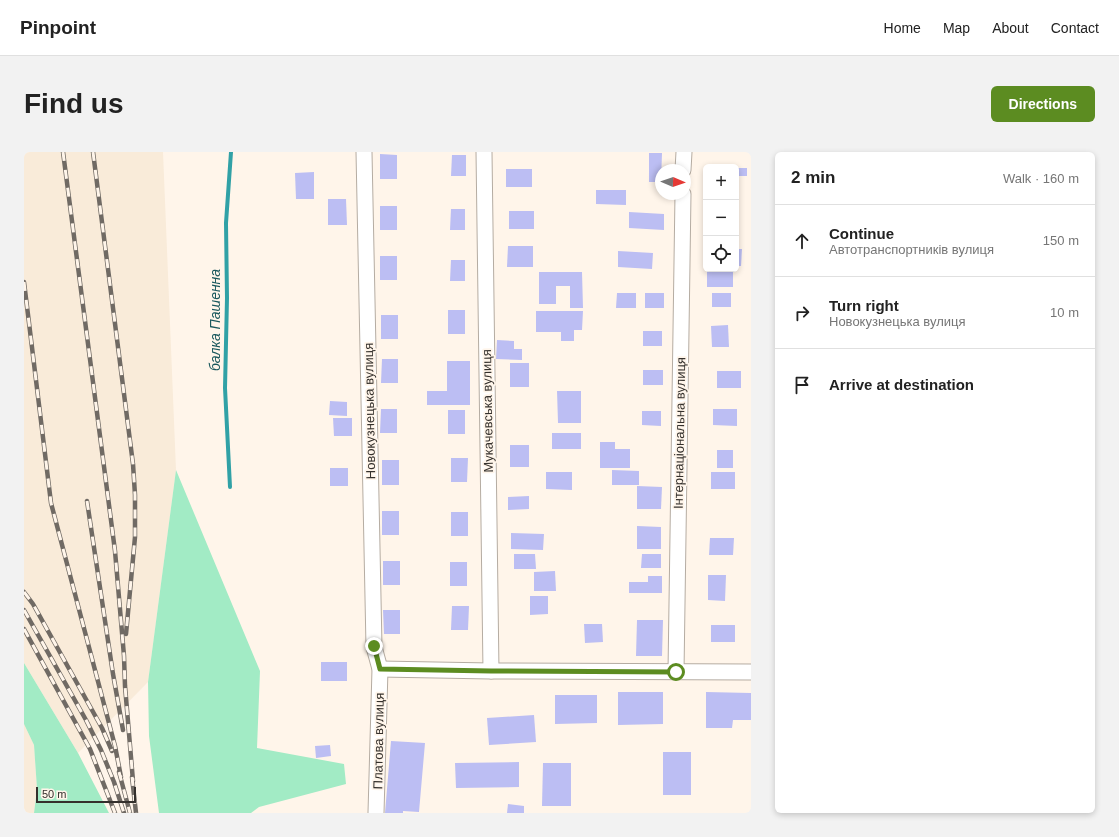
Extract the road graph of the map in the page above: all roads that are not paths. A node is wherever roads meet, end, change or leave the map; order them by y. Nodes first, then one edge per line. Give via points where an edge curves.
1 (364, 152) edge
2 (484, 152) edge
3 (684, 152) edge
4 (684, 164) edge
5 (683, 200) edge
6 (380, 669) junction
7 (491, 671) junction
8 (676, 672) junction
9 (751, 672) edge
10 (376, 813) edge

1 - 6 street, Новокузнецька вулиця via 374,646
2 - 7 street, Мукачевська вулиця
3 - 4 street
5 - 8 street, Інтернаціональна вулиця
6 - 7 street
6 - 10 street, Платова вулиця
7 - 8 street
8 - 9 street

